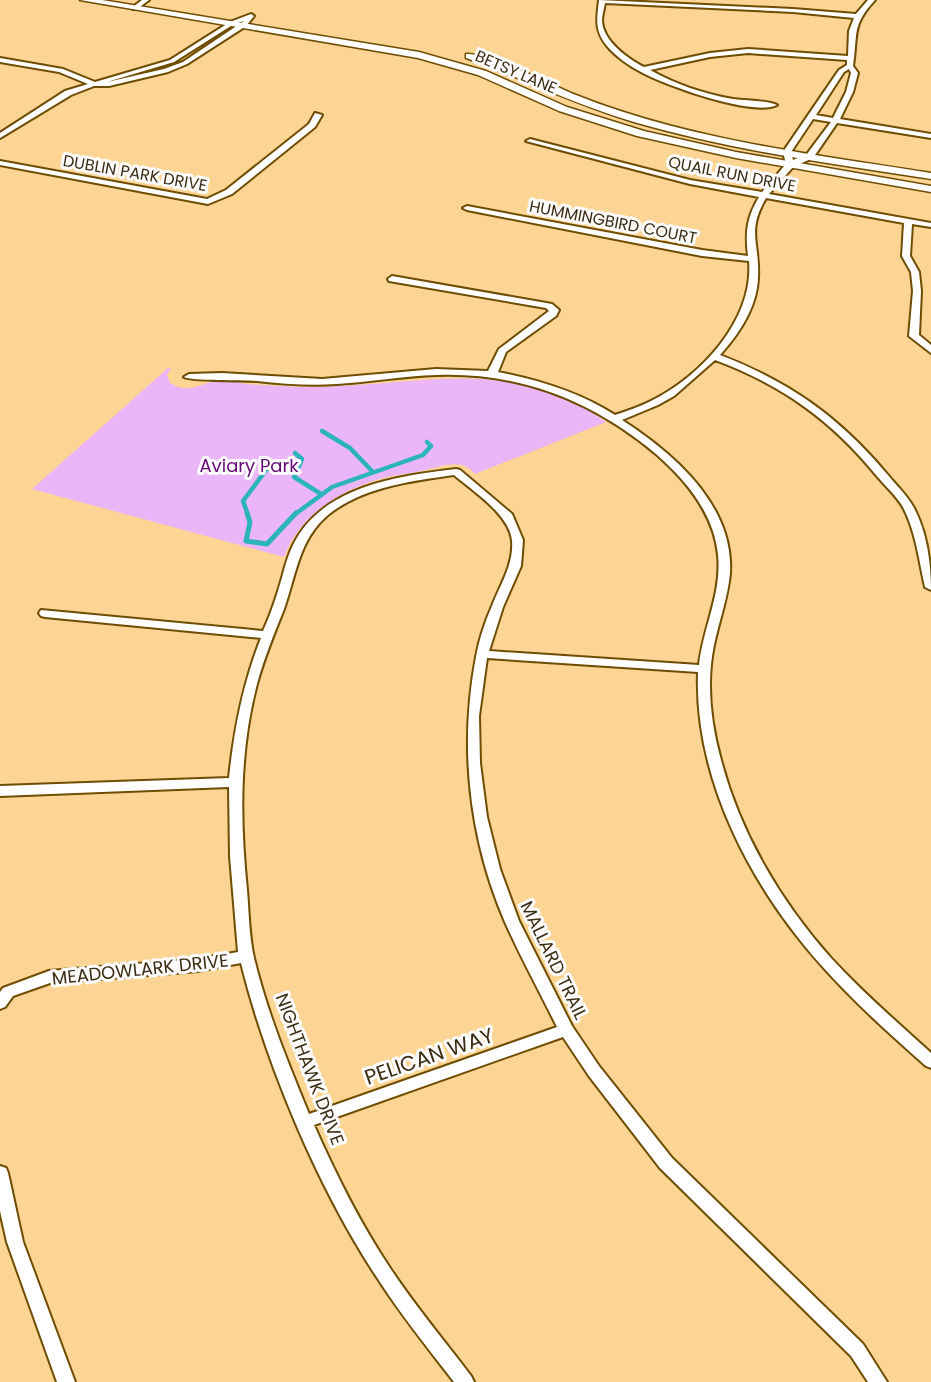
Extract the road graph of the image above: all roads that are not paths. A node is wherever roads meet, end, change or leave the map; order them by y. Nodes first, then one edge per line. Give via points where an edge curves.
1 (85, 0) edge
2 (147, 0) edge
3 (872, 0) edge
4 (602, 1) edge
5 (135, 8) junction
6 (856, 16) junction
7 (247, 21) junction
8 (232, 23) junction
9 (346, 31) dead end
10 (384, 37) dead end
11 (206, 40) junction
12 (219, 43) junction
13 (443, 49) dead end
14 (455, 52) dead end
15 (0, 60) edge
16 (850, 62) junction
17 (165, 64) junction
18 (174, 68) junction
19 (641, 70) junction
20 (97, 85) junction
21 (773, 105) dead end
22 (318, 116) dead end
23 (810, 116) junction
24 (834, 120) junction
25 (931, 126) edge
26 (928, 135) edge
27 (0, 136) edge
28 (530, 141) dead end
29 (787, 152) junction
30 (810, 156) junction
31 (0, 163) edge
32 (790, 165) junction
33 (931, 176) edge
34 (931, 189) edge
35 (764, 195) junction
36 (467, 208) dead end
37 (908, 221) junction
38 (931, 225) edge
39 (753, 260) junction
40 (392, 279) dead end
41 (931, 350) edge
42 (713, 356) junction
43 (492, 374) junction
44 (189, 377) dead end
45 (615, 419) junction
46 (456, 472) joint
47 (931, 587) edge
48 (45, 613) dead end
49 (267, 635) junction
50 (482, 653) junction
51 (704, 669) junction
52 (233, 782) junction
53 (0, 791) edge
54 (247, 956) junction
55 (0, 1003) edge
56 (566, 1030) junction
57 (931, 1062) edge
58 (305, 1122) junction
59 (0, 1173) edge
60 (66, 1382) edge
61 (464, 1382) edge
62 (878, 1382) edge

1 - 5 main road, BETSY LANE
2 - 5 street
2 - 7 main road, BETSY LANE
3 - 6 street
4 - 6 street
4 - 19 street via 597,13 606,38
5 - 8 main road, BETSY LANE
6 - 16 street via 850,33
7 - 8 main road, BETSY LANE
7 - 9 main road, BETSY LANE
7 - 12 street
7 - 32 main road, BETSY LANE via 449,62 563,109 641,134
8 - 11 street
10 - 13 main road
11 - 12 street
11 - 17 street
12 - 18 street
14 - 29 main road, BETSY LANE via 637,120
15 - 20 street via 61,70
16 - 19 street via 748,51
16 - 23 street
16 - 24 street via 854,83
17 - 18 street
17 - 20 street
18 - 20 street
19 - 21 street via 719,98 759,107
20 - 27 street via 68,93
22 - 31 street, DUBLIN PARK DRIVE via 229,192 208,202
23 - 24 street
23 - 29 street
24 - 26 street
24 - 30 street
25 - 26 street
28 - 35 street, QUAIL RUN DRIVE via 622,166
29 - 30 main road, BETSY LANE
29 - 32 street
30 - 32 street
30 - 33 main road, BETSY LANE
32 - 34 main road, BETSY LANE
32 - 35 street
35 - 37 street, QUAIL RUN DRIVE
35 - 39 street via 748,224
36 - 39 street, HUMMINGBIRD COURT
37 - 38 street, QUAIL RUN DRIVE
37 - 41 street via 906,256 915,272 917,291 914,336
39 - 42 street via 754,285 748,304
40 - 43 street via 550,306 553,314 502,351
42 - 45 street via 673,391
42 - 47 street via 786,387 867,456 908,508
43 - 44 street via 440,372 319,382 220,374
43 - 45 street via 570,394
45 - 51 street via 678,468 715,522 723,552 724,584
46 - 49 street, NIGHTHAWK DRIVE via 405,478 355,494 321,516 300,541
46 - 50 street, MALLARD TRAIL via 508,516 518,540 515,566
48 - 49 street
49 - 52 street, NIGHTHAWK DRIVE via 253,673
50 - 51 street
50 - 56 street, MALLARD TRAIL via 472,716 480,817 512,921
51 - 57 street via 714,762 741,834 784,908 845,982
52 - 53 street
52 - 54 street, NIGHTHAWK DRIVE via 233,841
54 - 55 street, MEADOWLARK DRIVE via 198,965 49,977 8,992
54 - 58 street, NIGHTHAWK DRIVE via 270,1036
56 - 58 street, PELICAN WAY
56 - 62 street, MALLARD TRAIL via 666,1163 857,1350
58 - 61 street, NIGHTHAWK DRIVE via 335,1189 397,1294
59 - 60 street via 15,1242

